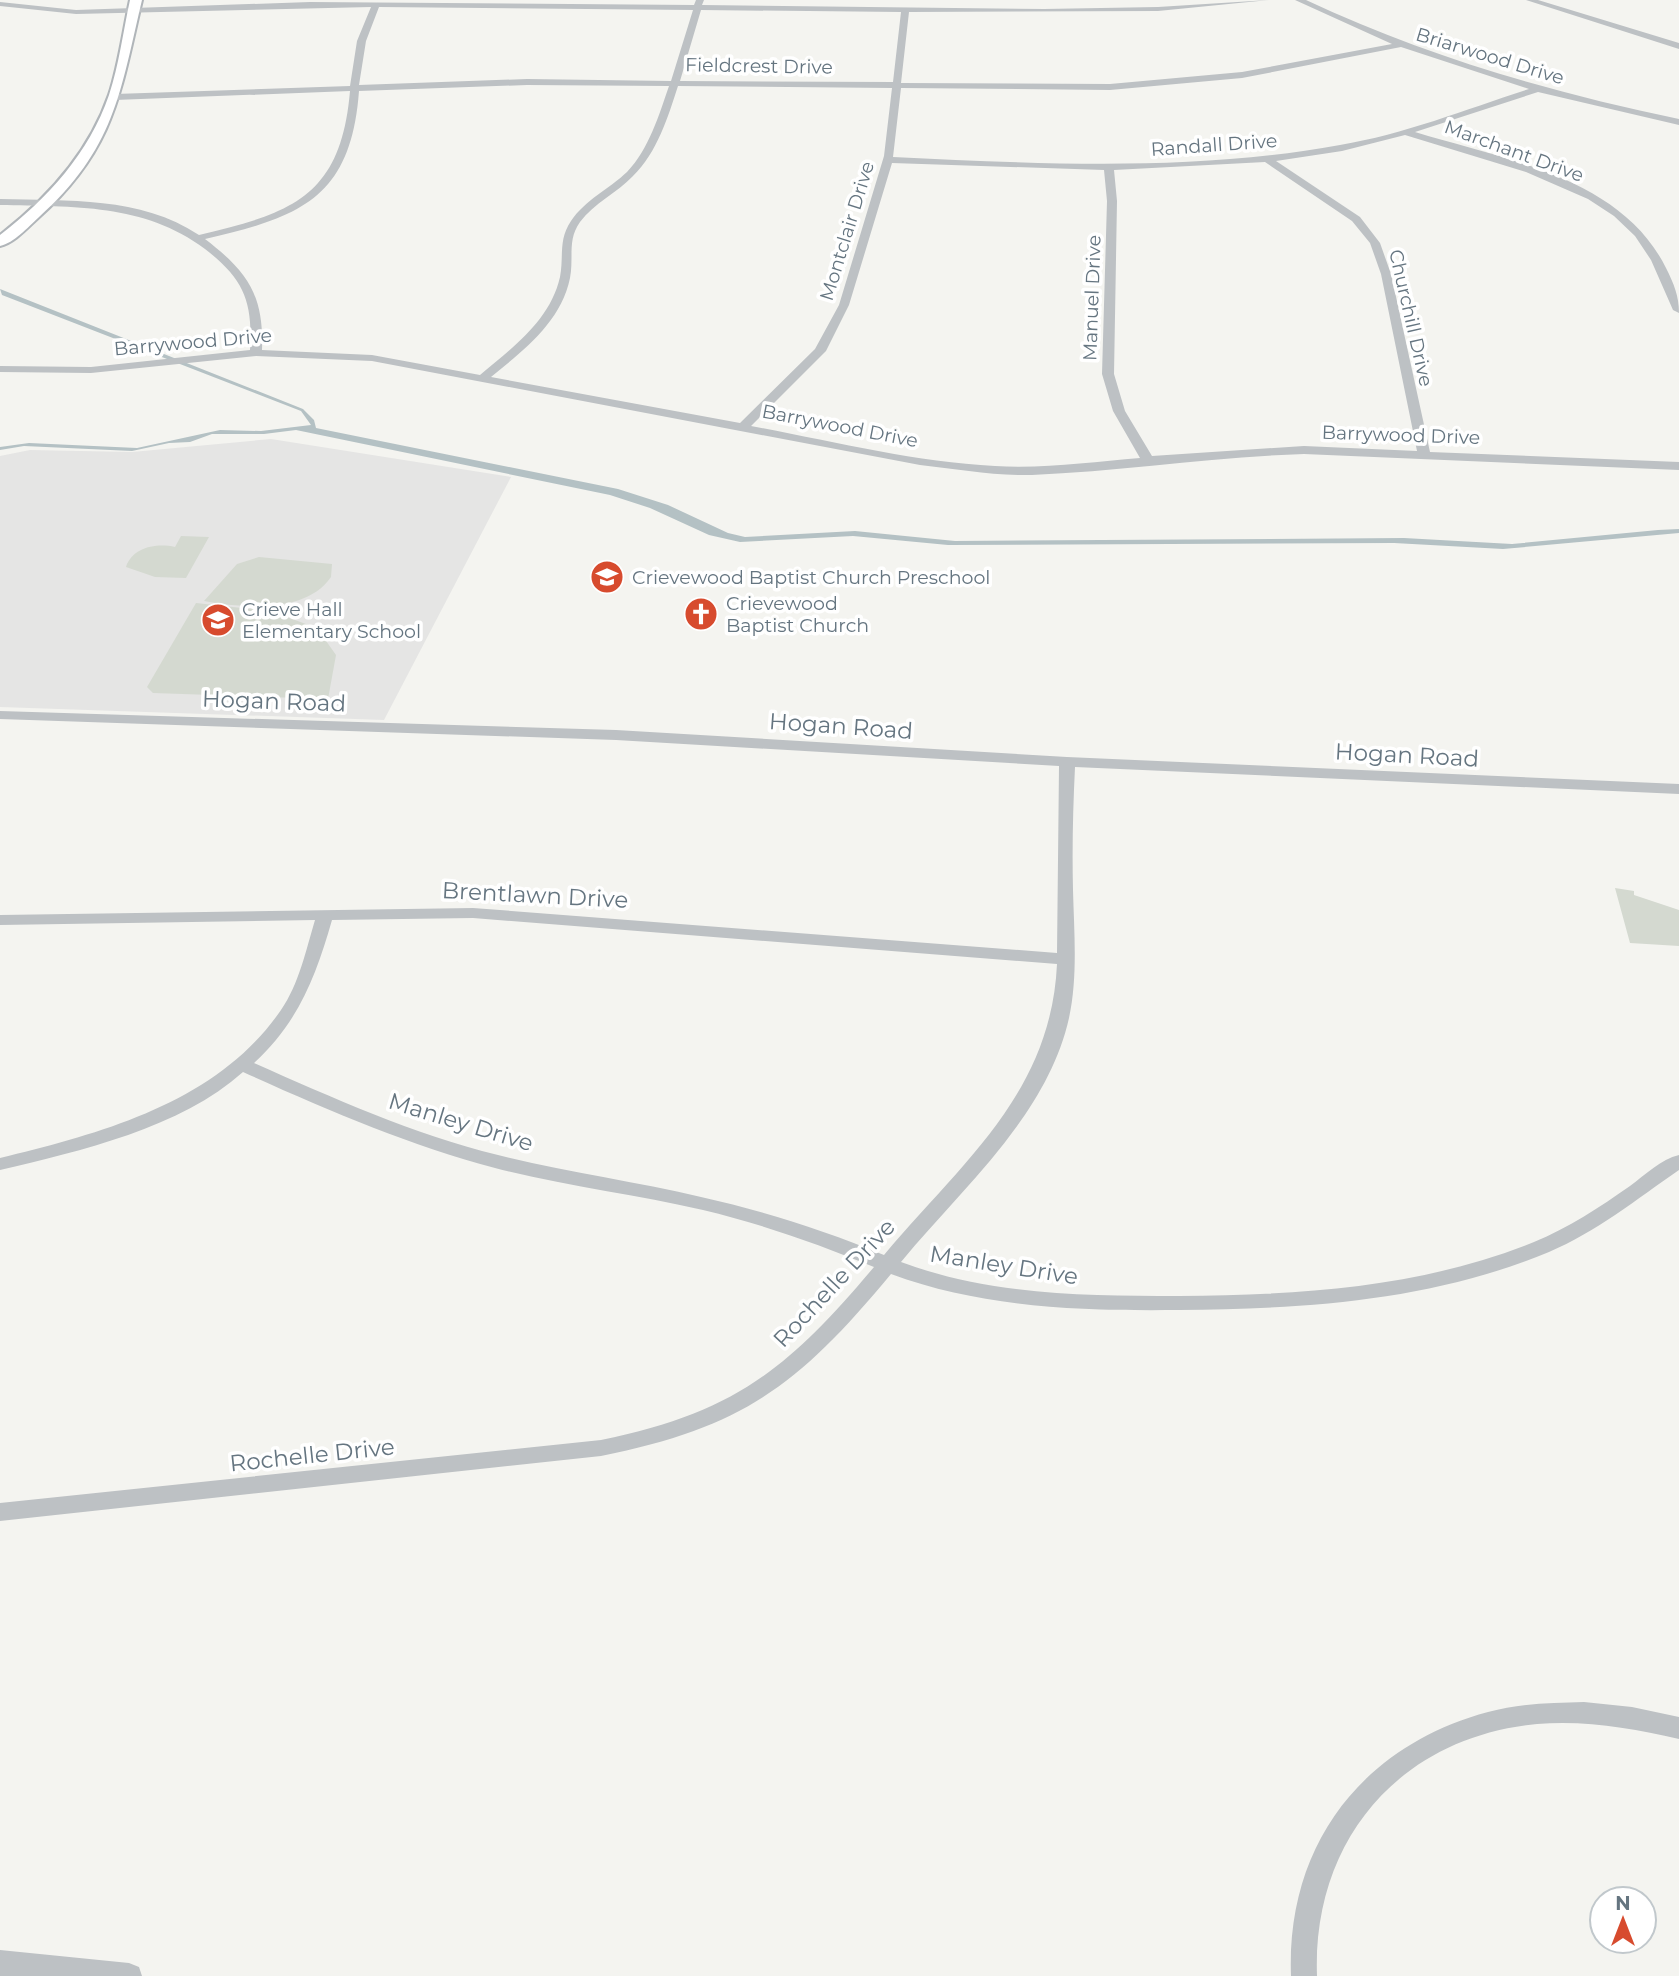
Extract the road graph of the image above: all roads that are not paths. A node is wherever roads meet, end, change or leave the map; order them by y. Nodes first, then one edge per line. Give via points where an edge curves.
1 (1265, 0) edge
2 (1299, 0) edge
3 (1530, 0) edge
4 (699, 3) edge
5 (0, 4) edge
6 (377, 4) junction
7 (135, 5) edge
8 (905, 9) junction
9 (1399, 45) junction
10 (1679, 46) edge
11 (673, 82) junction
12 (897, 85) junction
13 (355, 87) junction
14 (1535, 90) junction
15 (115, 97) junction
16 (1679, 122) edge
17 (1405, 132) junction
18 (888, 160) junction
19 (1268, 160) junction
20 (1109, 168) junction
21 (0, 202) edge
22 (48, 203) junction
23 (198, 238) junction
24 (0, 242) edge
25 (1679, 310) edge
26 (256, 353) junction
27 (0, 369) edge
28 (483, 378) junction
29 (743, 427) junction
30 (1424, 454) junction
31 (1148, 461) junction
32 (1679, 466) edge
33 (0, 715) edge
34 (1067, 762) junction
35 (1679, 789) edge
36 (326, 913) junction
37 (0, 920) edge
38 (1065, 959) junction
39 (241, 1064) junction
40 (0, 1164) edge
41 (1677, 1165) edge
42 (886, 1265) junction
43 (0, 1512) edge
44 (1679, 1728) edge
45 (0, 1963) edge
46 (129, 1976) edge
47 (1304, 1976) edge

1 - 8 street via 1139,10
2 - 9 street, Briarwood Drive
3 - 10 street
4 - 6 street
4 - 8 street
4 - 11 street
5 - 7 street via 62,12
6 - 7 street
6 - 13 street via 359,41
7 - 15 street
8 - 12 street, Montclair Drive
9 - 12 street, Fieldcrest Drive via 1290,68 1181,82 1070,88
9 - 14 street, Briarwood Drive
11 - 12 street, Fieldcrest Drive
11 - 13 street, Fieldcrest Drive
11 - 28 street via 645,156 570,228 565,278 549,316
12 - 18 street, Montclair Drive
13 - 15 street, Fieldcrest Drive
13 - 23 street via 347,137 316,195 278,217
14 - 16 street, Briarwood Drive
14 - 17 street, Randall Drive
15 - 22 street via 99,130
17 - 19 street, Randall Drive
17 - 25 street, Marchant Drive via 1547,179 1609,210 1644,240
18 - 20 street, Randall Drive
18 - 29 street, Montclair Drive via 832,332 815,357
19 - 20 street, Randall Drive
19 - 30 street, Churchill Drive via 1356,219 1375,243 1386,274
20 - 31 street, Manuel Drive via 1108,374 1119,411
21 - 22 street
22 - 23 street via 146,212 176,223
22 - 24 street
23 - 26 street via 253,293 258,309
26 - 27 street, Barrywood Drive via 74,370
26 - 28 street, Barrywood Drive via 372,358
28 - 29 street, Barrywood Drive
29 - 31 street, Barrywood Drive via 992,470
30 - 31 street, Barrywood Drive via 1283,451
30 - 32 street, Barrywood Drive
33 - 34 street, Hogan Road via 616,736
34 - 35 street, Hogan Road
34 - 38 street, Rochelle Drive
36 - 37 street, Brentlawn Drive
36 - 38 street, Brentlawn Drive via 514,915
36 - 39 street via 288,1012
38 - 42 street, Rochelle Drive via 1060,1020 1034,1084 1006,1125
39 - 40 street via 215,1083 136,1123
39 - 42 street, Manley Drive via 452,1149 526,1169 739,1212 800,1230
41 - 42 street, Manley Drive via 1548,1244 1452,1276 1360,1294 1262,1302 1091,1303 976,1290
42 - 43 street, Rochelle Drive via 820,1341 763,1388 699,1422 657,1436 546,1456
44 - 47 street via 1607,1713 1559,1711 1469,1727 1412,1752 1364,1792 1322,1859 1307,1911
45 - 46 street

